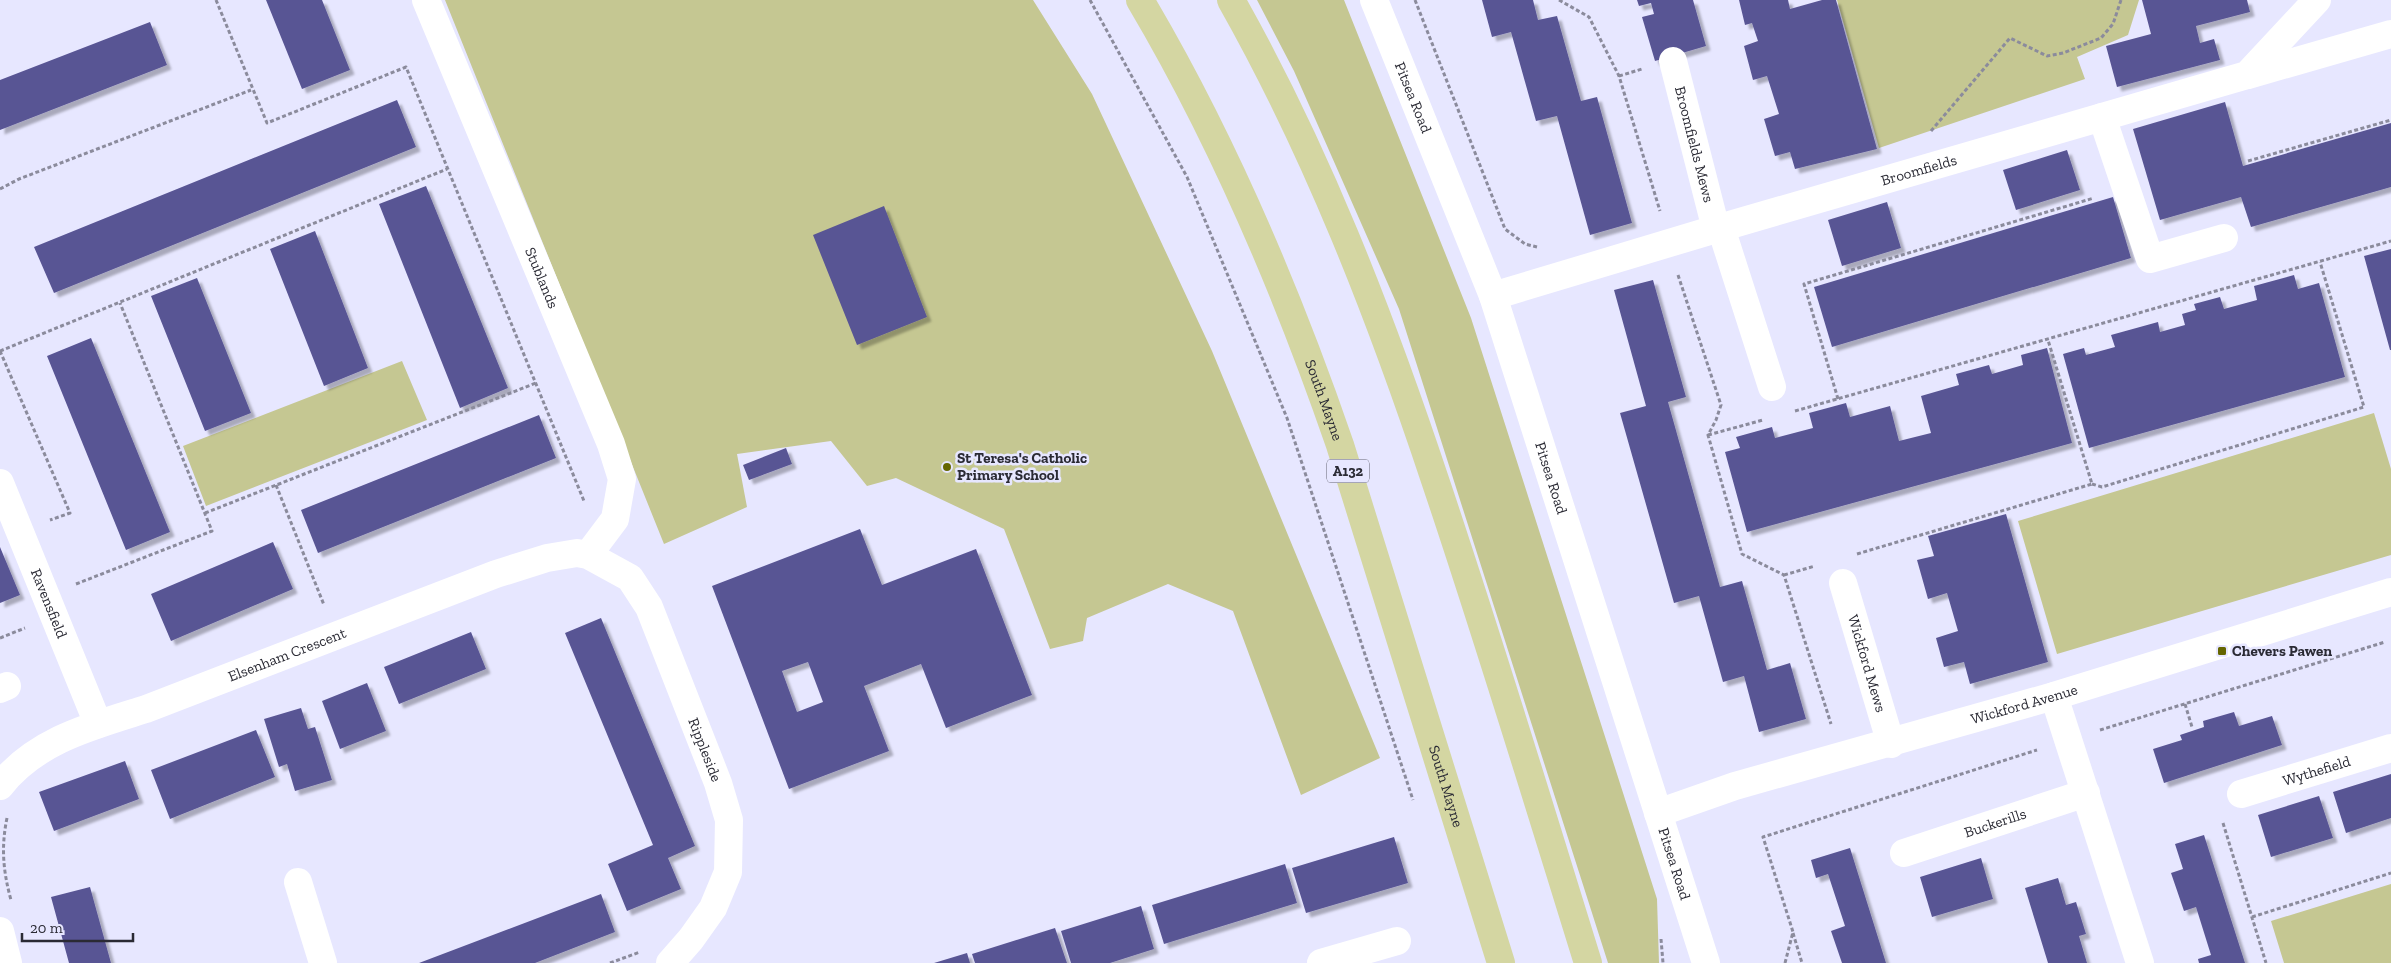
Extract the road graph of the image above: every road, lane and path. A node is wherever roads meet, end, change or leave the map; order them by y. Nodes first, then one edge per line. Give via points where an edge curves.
1 (216, 0) edge
2 (426, 0) edge
3 (1090, 0) edge
4 (1140, 0) edge
5 (1231, 0) edge
6 (1374, 0) edge
7 (1415, 0) edge
8 (1559, 0) edge
9 (2121, 0) edge
10 (2317, 0) edge
11 (2391, 34) edge
12 (1673, 61) dead end
13 (2247, 75) junction
14 (251, 90) junction
15 (2102, 117) junction
16 (2391, 120) edge
17 (1927, 135) dead end
18 (2248, 161) dead end
19 (447, 169) junction
20 (0, 189) edge
21 (2099, 196) dead end
22 (1660, 214) dead end
23 (1718, 228) junction
24 (2224, 238) dead end
25 (2391, 241) edge
26 (1669, 244) junction
27 (1539, 248) dead end
28 (2320, 262) junction
29 (1493, 296) junction
30 (120, 302) junction
31 (2048, 340) junction
32 (0, 351) edge
33 (536, 383) junction
34 (1772, 387) dead end
35 (1838, 399) junction
36 (1791, 412) dead end
37 (1773, 417) dead end
38 (1708, 435) junction
39 (0, 483) edge
40 (2092, 484) junction
41 (276, 485) junction
42 (587, 508) dead end
43 (205, 513) junction
44 (46, 522) dead end
45 (588, 555) junction
46 (1850, 556) dead end
47 (1822, 564) dead end
48 (1784, 575) junction
49 (1843, 583) dead end
50 (74, 585) dead end
51 (2391, 592) edge
52 (324, 607) dead end
53 (2385, 642) dead end
54 (2054, 696) junction
55 (2185, 704) junction
56 (98, 724) junction
57 (2192, 727) dead end
58 (2094, 731) dead end
59 (1834, 734) dead end
60 (1891, 744) junction
61 (2046, 747) dead end
62 (2391, 748) edge
63 (5, 770) edge
64 (2086, 794) junction
65 (2241, 794) dead end
66 (1414, 804) dead end
67 (8, 814) dead end
68 (1658, 814) junction
69 (2220, 815) dead end
70 (1904, 854) dead end
71 (2391, 873) edge
72 (298, 882) dead end
73 (12, 906) dead end
74 (2252, 917) junction
75 (0, 932) edge
76 (1793, 932) junction
77 (1397, 941) dead end
78 (8, 963) edge
79 (323, 963) edge
80 (670, 963) edge
81 (1321, 963) edge
82 (1501, 963) edge
83 (1588, 963) edge
84 (1706, 963) edge
85 (1785, 963) edge
86 (1802, 963) edge
87 (2140, 963) edge
88 (2266, 963) edge

1 - 14 path
2 - 45 street, Stublands via 611,444 622,479 615,519
3 - 66 path via 1186,178 1287,418
4 - 82 main road, South Mayne / A132 via 1238,187 1316,374
5 - 83 main road via 1292,114 1378,316 1463,562
6 - 29 street, Pitsea Road
7 - 27 path via 1505,229 1525,244
8 - 22 path via 1590,17 1619,76
9 - 17 path via 2113,24 2101,38 2063,53 2047,56 2010,38
10 - 13 street
11 - 13 street, Broomfields
12 - 23 street, Broomfields Mews
13 - 15 street, Broomfields
14 - 19 path via 267,123 406,67
14 - 20 path
15 - 23 street, Broomfields
15 - 24 street via 2150,259
16 - 18 path
19 - 30 path
19 - 33 path
21 - 35 path via 1804,284
23 - 26 street, Broomfields
23 - 34 street, Broomfields Mews
25 - 28 path
26 - 29 street, Broomfields
26 - 38 path via 1721,405
28 - 31 path
28 - 40 path via 2364,407 2102,487
29 - 68 street, Pitsea Road
30 - 32 path
30 - 43 path
31 - 35 path
31 - 40 path
32 - 44 path via 70,512
33 - 41 path
33 - 42 path
35 - 36 path
37 - 38 path
38 - 48 path via 1742,554
39 - 56 street, Ravensfield
40 - 46 path
41 - 43 path
41 - 52 path
43 - 50 path via 212,531
45 - 56 street, Elsenham Crescent via 577,553 547,558 496,574 146,709
45 - 80 street, Rippleside via 630,578 649,607 718,783 729,820 728,872 713,908
47 - 48 path
48 - 59 path
49 - 60 street, Wickford Mews
51 - 54 street, Wickford Avenue
53 - 55 path
54 - 60 street, Wickford Avenue
54 - 64 street
55 - 57 path
55 - 58 path
56 - 63 street, Elsenham Crescent via 48,744
60 - 68 street, Wickford Avenue via 1735,786
61 - 76 path via 1763,837
62 - 65 street, Wythefield
64 - 70 street, Buckerills
64 - 87 street
67 - 73 path via 2,839 2,867
68 - 84 street, Pitsea Road
69 - 74 path
71 - 74 path
72 - 79 street
74 - 88 path
75 - 78 street
76 - 85 path
76 - 86 path
77 - 81 street

